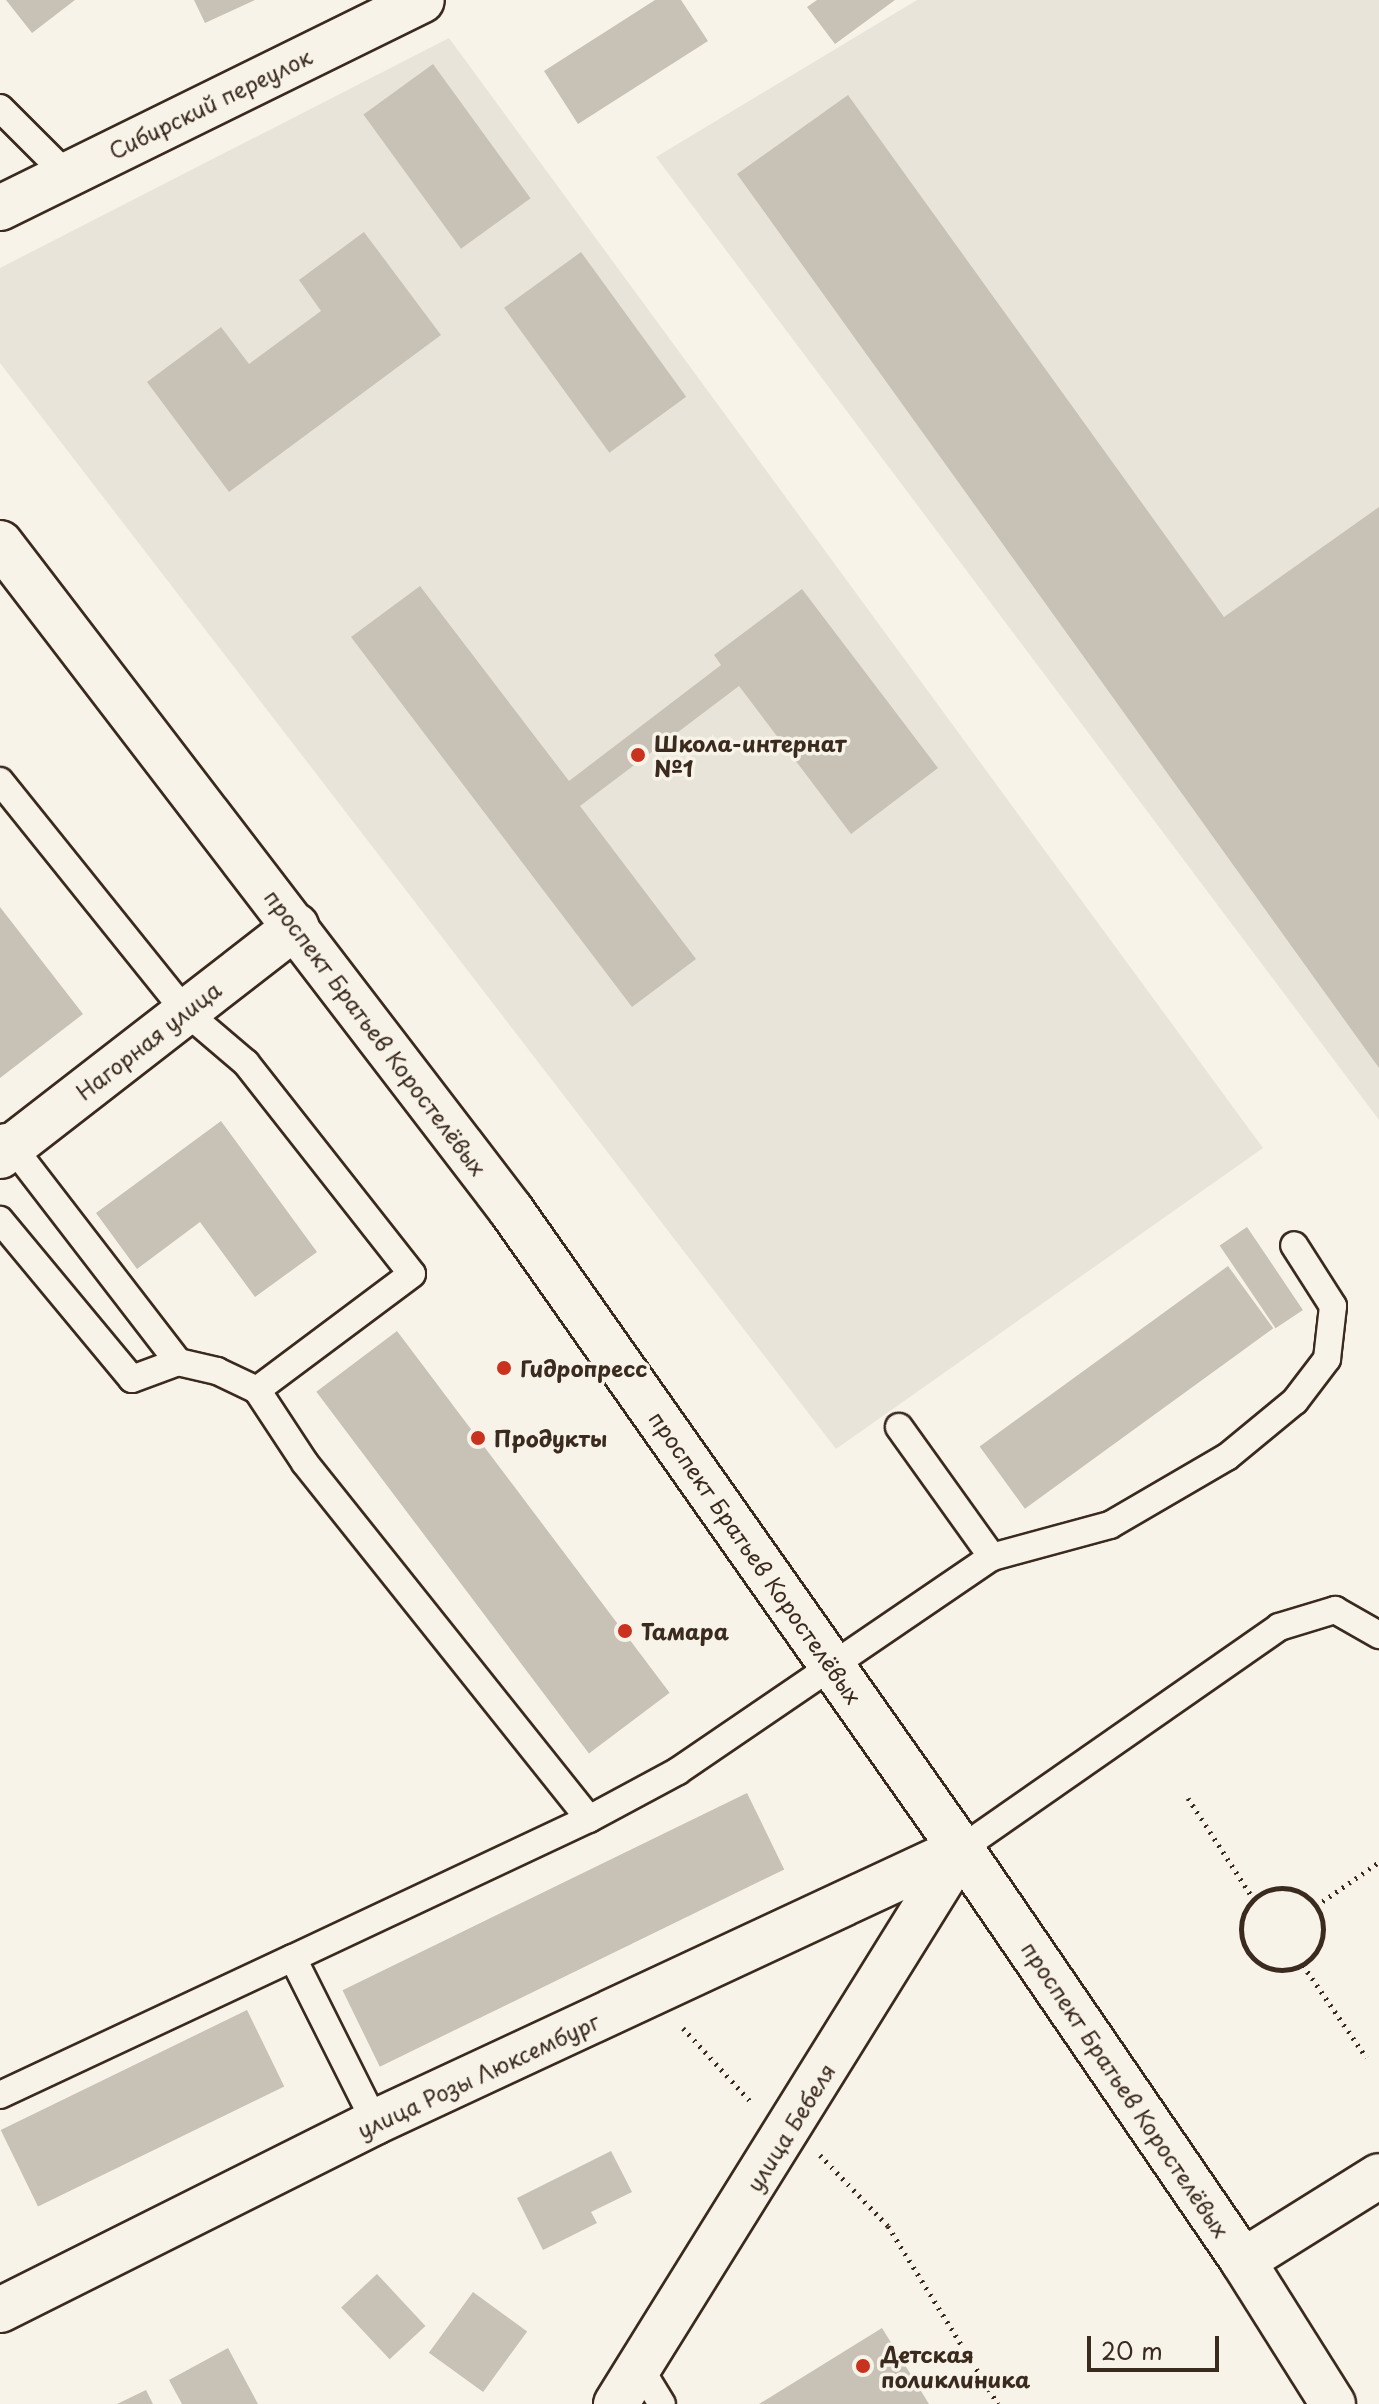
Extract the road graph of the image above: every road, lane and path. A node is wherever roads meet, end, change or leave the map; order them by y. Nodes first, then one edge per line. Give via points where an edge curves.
1 (422, 0) edge
2 (0, 108) edge
3 (65, 173) junction
4 (0, 208) edge
5 (0, 543) edge
6 (0, 781) edge
7 (296, 926) junction
8 (185, 1011) junction
9 (4, 1144) edge
10 (0, 1220) edge
11 (1294, 1245) dead end
12 (178, 1362) junction
13 (257, 1390) junction
14 (899, 1427) dead end
15 (992, 1557) junction
16 (1379, 1635) edge
17 (833, 1667) junction
18 (1188, 1798) dead end
19 (589, 1819) junction
20 (961, 1849) junction
21 (1379, 1862) edge
22 (1253, 1898) junction
23 (1316, 1906) junction
24 (293, 1958) junction
25 (1303, 1965) junction
26 (661, 1989) junction
27 (1366, 2057) dead end
28 (0, 2095) edge
29 (375, 2122) junction
30 (787, 2132) junction
31 (1379, 2176) edge
32 (1243, 2261) junction
33 (0, 2310) edge
34 (651, 2386) edge
35 (616, 2404) edge
36 (998, 2404) edge
37 (1333, 2404) edge

1 - 3 street, Сибирский переулок
2 - 3 lane
3 - 4 street, Сибирский переулок
5 - 7 street, проспект Братьев Коростелёвых
6 - 8 lane
7 - 8 street, Нагорная улица
7 - 17 street, проспект Братьев Коростелёвых via 511,1210
8 - 9 street, Нагорная улица
8 - 13 lane via 246,1063 412,1274
9 - 12 lane
10 - 12 lane via 132,1379
11 - 15 lane via 1333,1306 1327,1359 1295,1401 1227,1457 1110,1525
12 - 13 lane via 217,1371
13 - 19 lane via 305,1463
14 - 15 lane
15 - 17 lane
16 - 20 lane via 1335,1610 1279,1627
17 - 19 lane via 678,1771
17 - 20 street, проспект Братьев Коростелёвых
18 - 22 path
19 - 24 lane
20 - 26 street, улица Розы Люксембург
20 - 30 street, улица Бебеля
20 - 32 street, проспект Братьев Коростелёвых
21 - 23 path
22 - 23 path via 1270,1888 1290,1887
22 - 25 path via 1242,1915 1241,1935 1248,1954 1264,1966 1284,1971
23 - 25 path via 1324,1932 1318,1952
24 - 28 lane
24 - 29 lane
25 - 27 path
26 - 29 street, улица Розы Люксембург
26 - 30 path via 673,2017 748,2100
29 - 33 street, улица Розы Люксембург
30 - 34 street, улица Бебеля
30 - 36 path via 846,2178 888,2226
31 - 32 street
32 - 37 street, проспект Братьев Коростелёвых
34 - 35 street, улица Бебеля

